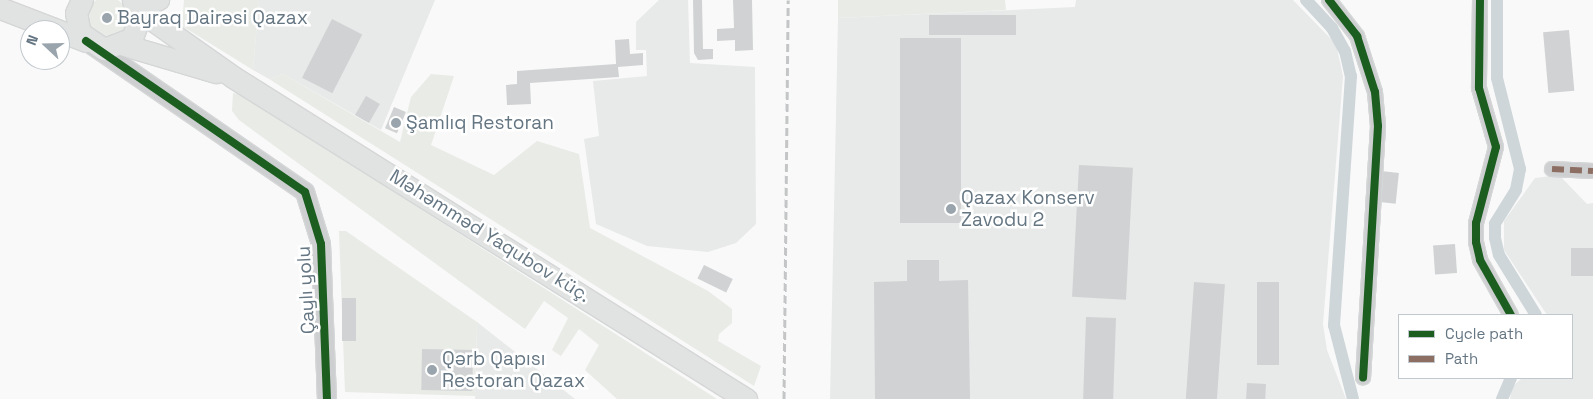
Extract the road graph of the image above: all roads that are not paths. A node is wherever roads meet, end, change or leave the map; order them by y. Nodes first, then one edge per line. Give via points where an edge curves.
1 (82, 0) edge
2 (159, 0) edge
3 (1329, 0) edge
4 (1480, 0) edge
5 (135, 4) edge
6 (0, 8) edge
7 (86, 41) junction
8 (124, 45) junction
9 (233, 76) junction
10 (175, 102) junction
11 (1552, 169) dead end
12 (1593, 171) edge
13 (1510, 314) edge
14 (1363, 378) dead end
15 (327, 399) edge
16 (746, 399) edge

1 - 7 main road via 76,23
2 - 5 main road
3 - 14 street via 1357,36 1375,92 1378,126
4 - 13 street via 1480,88 1496,147 1476,223 1476,242 1480,260
5 - 8 main road via 137,29
5 - 9 main road
6 - 7 main road
7 - 8 main road via 104,49
7 - 10 street
8 - 9 main road
8 - 10 street
9 - 16 main road, Məhəmməd Yaqubov küç.
10 - 15 street, Çaylı yolu via 293,179 310,199 321,244
11 - 12 street

